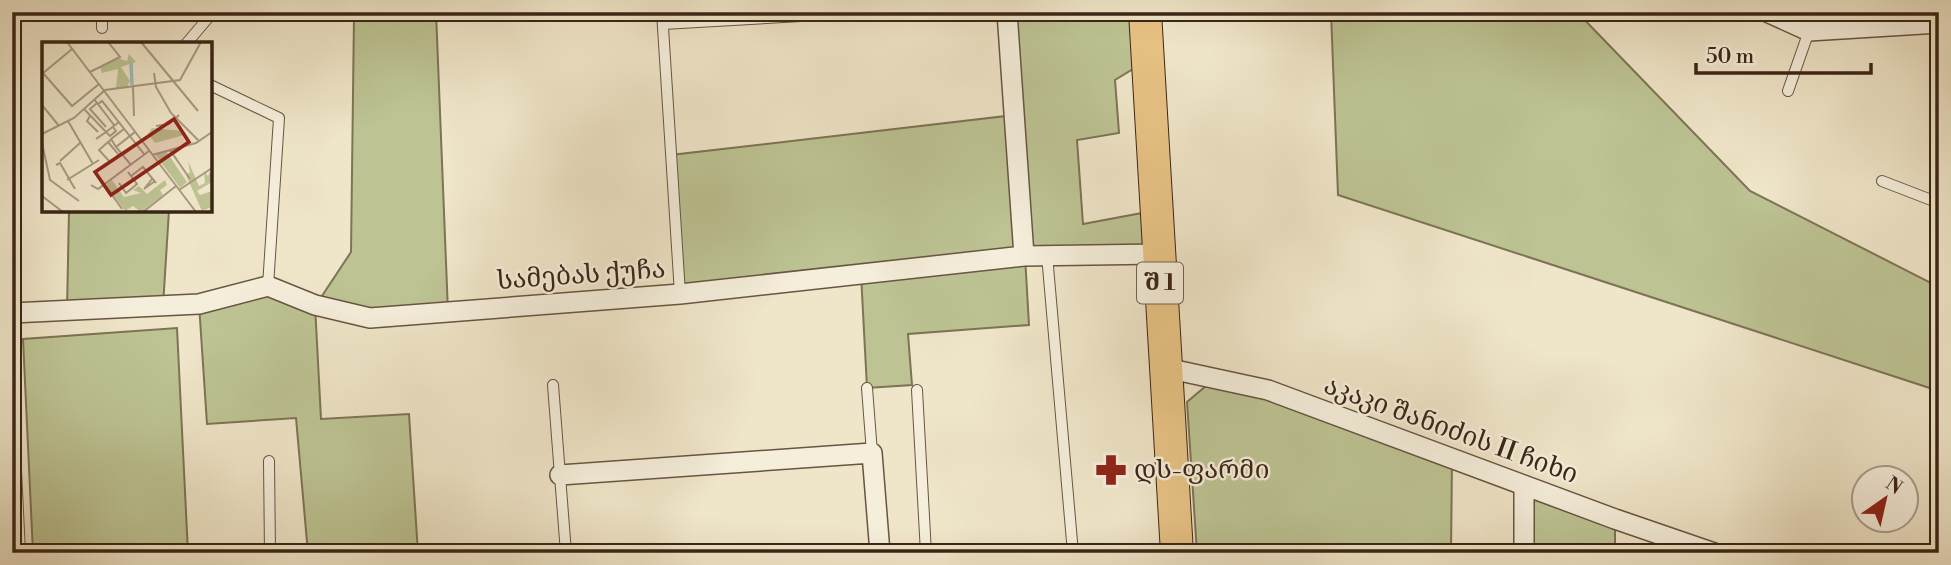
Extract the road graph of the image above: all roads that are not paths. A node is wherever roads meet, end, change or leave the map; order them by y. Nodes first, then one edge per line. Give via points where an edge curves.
1 (103, 12) edge
2 (213, 12) edge
3 (662, 12) edge
4 (871, 12) edge
5 (1007, 12) edge
6 (1145, 12) edge
7 (1767, 12) edge
8 (1939, 23) edge
9 (663, 24) junction
10 (102, 28) dead end
11 (1809, 32) junction
12 (188, 42) edge
13 (212, 86) edge
14 (1788, 91) dead end
15 (1882, 181) dead end
16 (1939, 203) edge
17 (1159, 254) junction
18 (1047, 255) junction
19 (1024, 256) junction
20 (268, 286) junction
21 (680, 294) junction
22 (12, 313) edge
23 (1166, 368) junction
24 (553, 385) dead end
25 (867, 388) dead end
26 (917, 390) dead end
27 (13, 408) edge
28 (872, 453) junction
29 (269, 461) dead end
30 (560, 475) junction
31 (1524, 486) junction
32 (20, 553) edge
33 (270, 553) edge
34 (566, 553) edge
35 (880, 553) edge
36 (926, 553) edge
37 (1073, 553) edge
38 (1177, 553) edge
39 (1524, 553) edge
40 (1714, 553) edge

1 - 10 lane
2 - 12 lane
3 - 9 lane
4 - 9 lane
5 - 19 street
6 - 17 main road, შ 1
7 - 11 street
8 - 11 street
9 - 21 lane
11 - 14 lane
13 - 20 lane via 279,118
15 - 16 lane
17 - 18 street, სამებას ქუჩა
17 - 23 main road, შ 1
18 - 19 street, სამებას ქუჩა
18 - 37 lane
19 - 21 street, სამებას ქუჩა
20 - 21 street, სამებას ქუჩა via 316,305 370,318
20 - 22 street via 199,304
23 - 31 street, აკაკი შანიძის II ჩიხი via 1268,390
23 - 38 main road, შ 1
24 - 30 lane
25 - 28 lane
26 - 36 lane
27 - 32 lane
28 - 30 street
28 - 35 street
29 - 33 lane
30 - 34 lane
31 - 39 street
31 - 40 street, აკაკი შანიძის II ჩიხი

